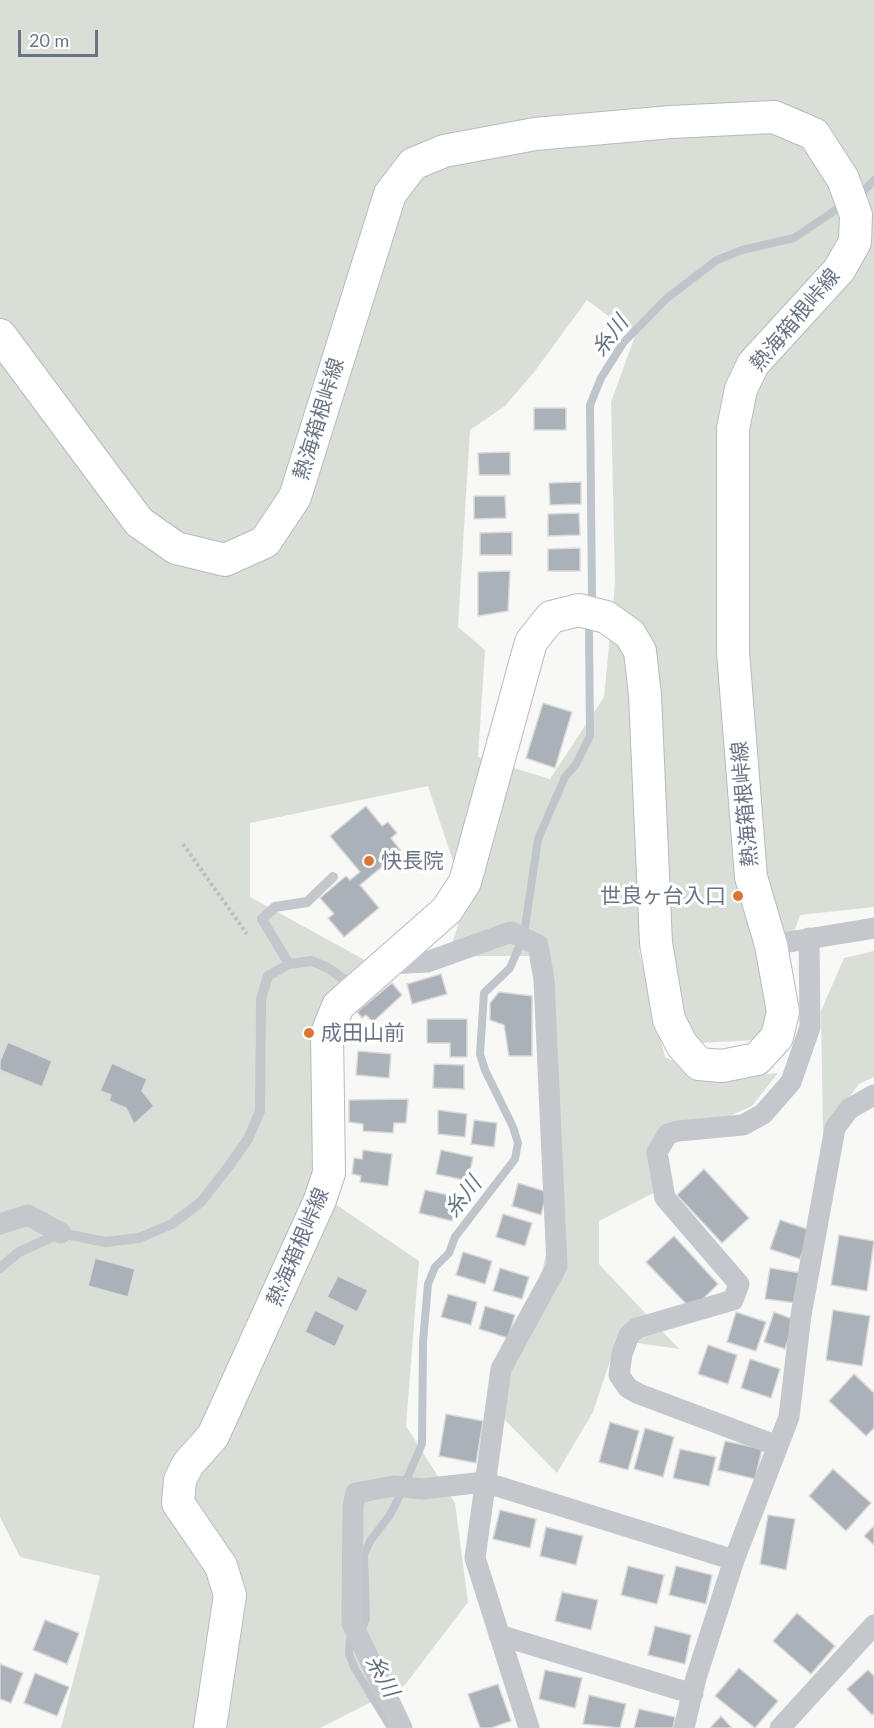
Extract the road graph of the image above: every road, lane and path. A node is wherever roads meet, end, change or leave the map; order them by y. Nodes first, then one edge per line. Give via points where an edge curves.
1 (0, 335) edge
2 (183, 844) dead end
3 (333, 876) dead end
4 (874, 928) edge
5 (248, 936) dead end
6 (809, 939) junction
7 (771, 945) junction
8 (289, 964) junction
9 (387, 964) junction
10 (358, 989) junction
11 (874, 1095) edge
12 (0, 1224) edge
13 (61, 1233) junction
14 (0, 1268) edge
15 (778, 1446) junction
16 (484, 1482) junction
17 (734, 1560) junction
18 (872, 1633) edge
19 (499, 1635) junction
20 (693, 1694) junction
21 (210, 1728) edge
22 (402, 1728) edge
23 (528, 1728) edge
24 (684, 1728) edge
25 (780, 1728) edge

1 - 7 main road, 熱海箱根峠線 via 139,522 176,548 225,560 265,542 295,497 390,194 413,164 444,151 535,134 671,122 774,117 814,134 843,179 856,215 855,242 839,270 753,364 741,389 733,429 733,652 751,877
2 - 5 path
3 - 8 lane via 307,902 275,907 262,919
4 - 6 street
6 - 7 street
6 - 15 street via 810,1027 791,1082 763,1114 742,1125 668,1134 657,1152 665,1198 739,1284 733,1300 638,1328 629,1335 619,1375 628,1388 639,1394
7 - 9 main road, 熱海箱根峠線 via 783,1012 777,1037 757,1059 722,1066 699,1064 682,1045 669,1020 656,943 640,651 630,634 606,618 579,610 550,617 531,642 465,882 447,910
8 - 10 lane via 312,961
8 - 13 lane via 268,976 261,999 261,1111 248,1139 201,1202 172,1224 140,1238 105,1242
9 - 10 main road, 熱海箱根峠線
9 - 16 street via 427,962 511,932 538,945 544,980 557,1266 501,1370
10 - 21 main road, 熱海箱根峠線 via 338,1006 327,1033 329,1173 320,1200 213,1436 188,1464 180,1480 178,1503 221,1566 230,1595
11 - 15 street via 849,1109 836,1128 801,1315 789,1417
12 - 13 street via 28,1215
13 - 14 lane via 19,1252
15 - 17 street
16 - 17 street
16 - 19 street via 475,1558
16 - 22 street via 422,1489 394,1486 356,1493 352,1623
17 - 20 street
18 - 25 street
19 - 20 street
19 - 23 street
20 - 24 street

